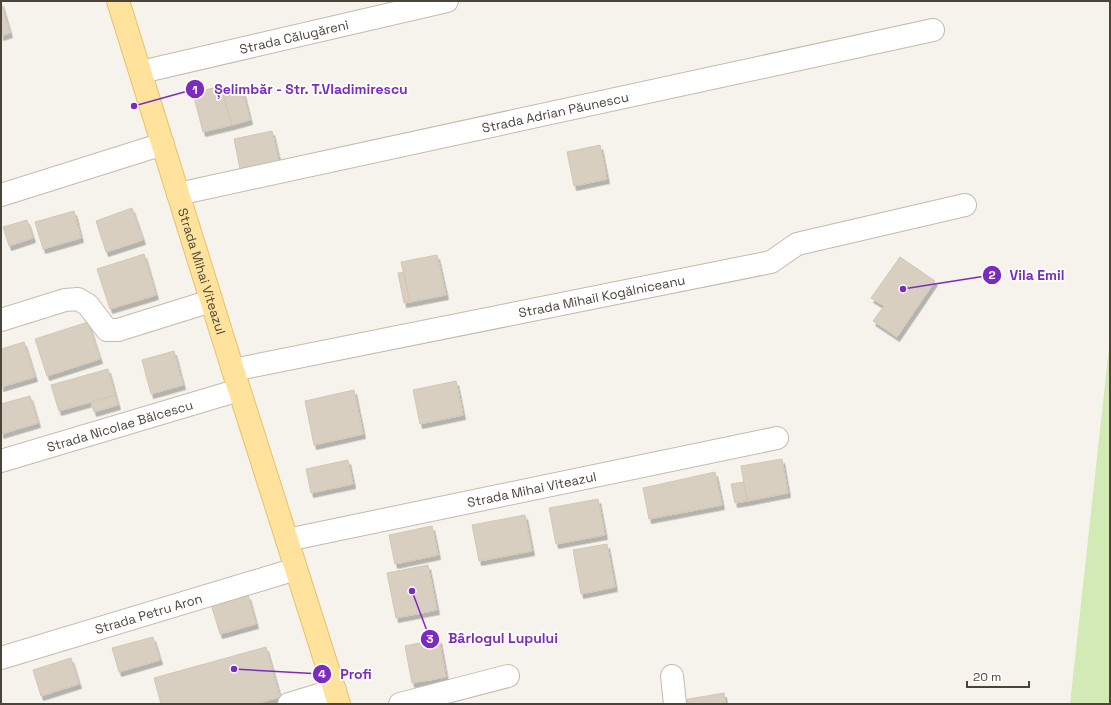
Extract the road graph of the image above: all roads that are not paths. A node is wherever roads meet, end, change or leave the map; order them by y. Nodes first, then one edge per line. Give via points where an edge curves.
1 (118, 1) edge
2 (447, 1) edge
3 (933, 30) dead end
4 (141, 72) junction
5 (162, 144) junction
6 (178, 194) junction
7 (1, 195) edge
8 (964, 205) dead end
9 (211, 301) junction
10 (1, 320) edge
11 (236, 380) junction
12 (776, 438) dead end
13 (1, 461) edge
14 (287, 540) junction
15 (296, 569) junction
16 (1, 658) edge
17 (508, 676) dead end
18 (672, 676) dead end
19 (337, 697) edge
20 (290, 704) edge
21 (400, 704) edge
22 (675, 704) edge

1 - 4 main road, Strada Mihai Viteazul
2 - 4 street, Strada Călugăreni
3 - 6 street, Strada Adrian Păunescu
4 - 5 main road, Strada Mihai Viteazul
5 - 6 main road, Strada Mihai Viteazul
5 - 7 street
6 - 9 main road, Strada Mihai Viteazul
8 - 11 street, Strada Mihail Kogălniceanu via 797,244 771,262
9 - 10 street via 118,330 107,330 88,305 78,299 65,300
9 - 11 main road, Strada Mihai Viteazul
11 - 13 street, Strada Nicolae Bălcescu
11 - 14 main road, Strada Mihai Viteazul
12 - 14 street, Strada Mihai Viteazul
14 - 15 main road, Strada Mihai Viteazul
15 - 16 street, Strada Petru Aron
15 - 19 main road, Strada Mihai Viteazul
17 - 21 street
18 - 22 street
19 - 20 street

